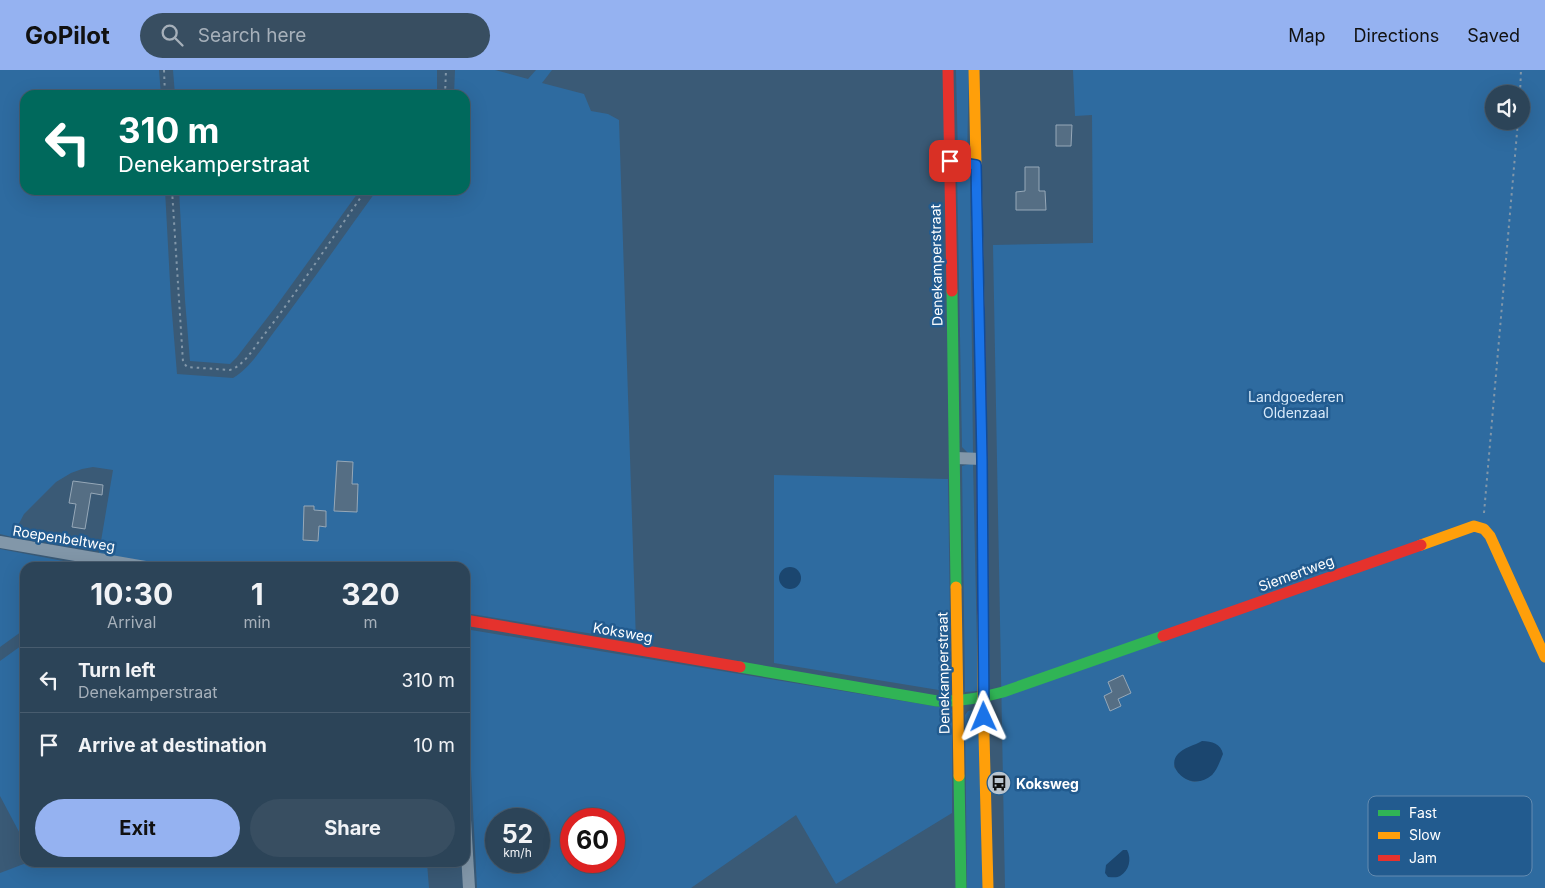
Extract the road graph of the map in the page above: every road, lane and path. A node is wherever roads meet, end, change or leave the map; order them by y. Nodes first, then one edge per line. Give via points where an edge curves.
1 (164, 70) edge
2 (446, 70) edge
3 (948, 70) edge
4 (974, 70) edge
5 (1521, 70) edge
6 (1520, 85) edge
7 (165, 90) edge
8 (446, 90) edge
9 (1517, 130) edge
10 (950, 161) junction
11 (976, 165) junction
12 (172, 195) edge
13 (363, 195) edge
14 (954, 458) junction
15 (982, 459) junction
16 (1483, 528) junction
17 (0, 542) edge
18 (116, 562) edge
19 (470, 621) edge
20 (1545, 657) edge
21 (983, 697) junction
22 (958, 701) junction
23 (468, 867) edge
24 (469, 888) edge
25 (961, 888) edge
26 (988, 888) edge

1 - 7 path
2 - 8 path
3 - 10 street, Denekamperstraat
4 - 11 street
5 - 6 path
9 - 16 path
10 - 11 street
10 - 14 street, Denekamperstraat
11 - 15 street
12 - 13 path via 183,362 187,367 230,370 243,361 276,319
14 - 15 street
14 - 22 street, Denekamperstraat
15 - 21 street
16 - 20 street via 1490,536
16 - 21 street, Siemertweg via 1469,527
17 - 18 street, Roepenbeltweg
19 - 22 street, Koksweg via 937,701
21 - 22 street, Koksweg
21 - 26 street
22 - 25 street, Denekamperstraat
23 - 24 street

